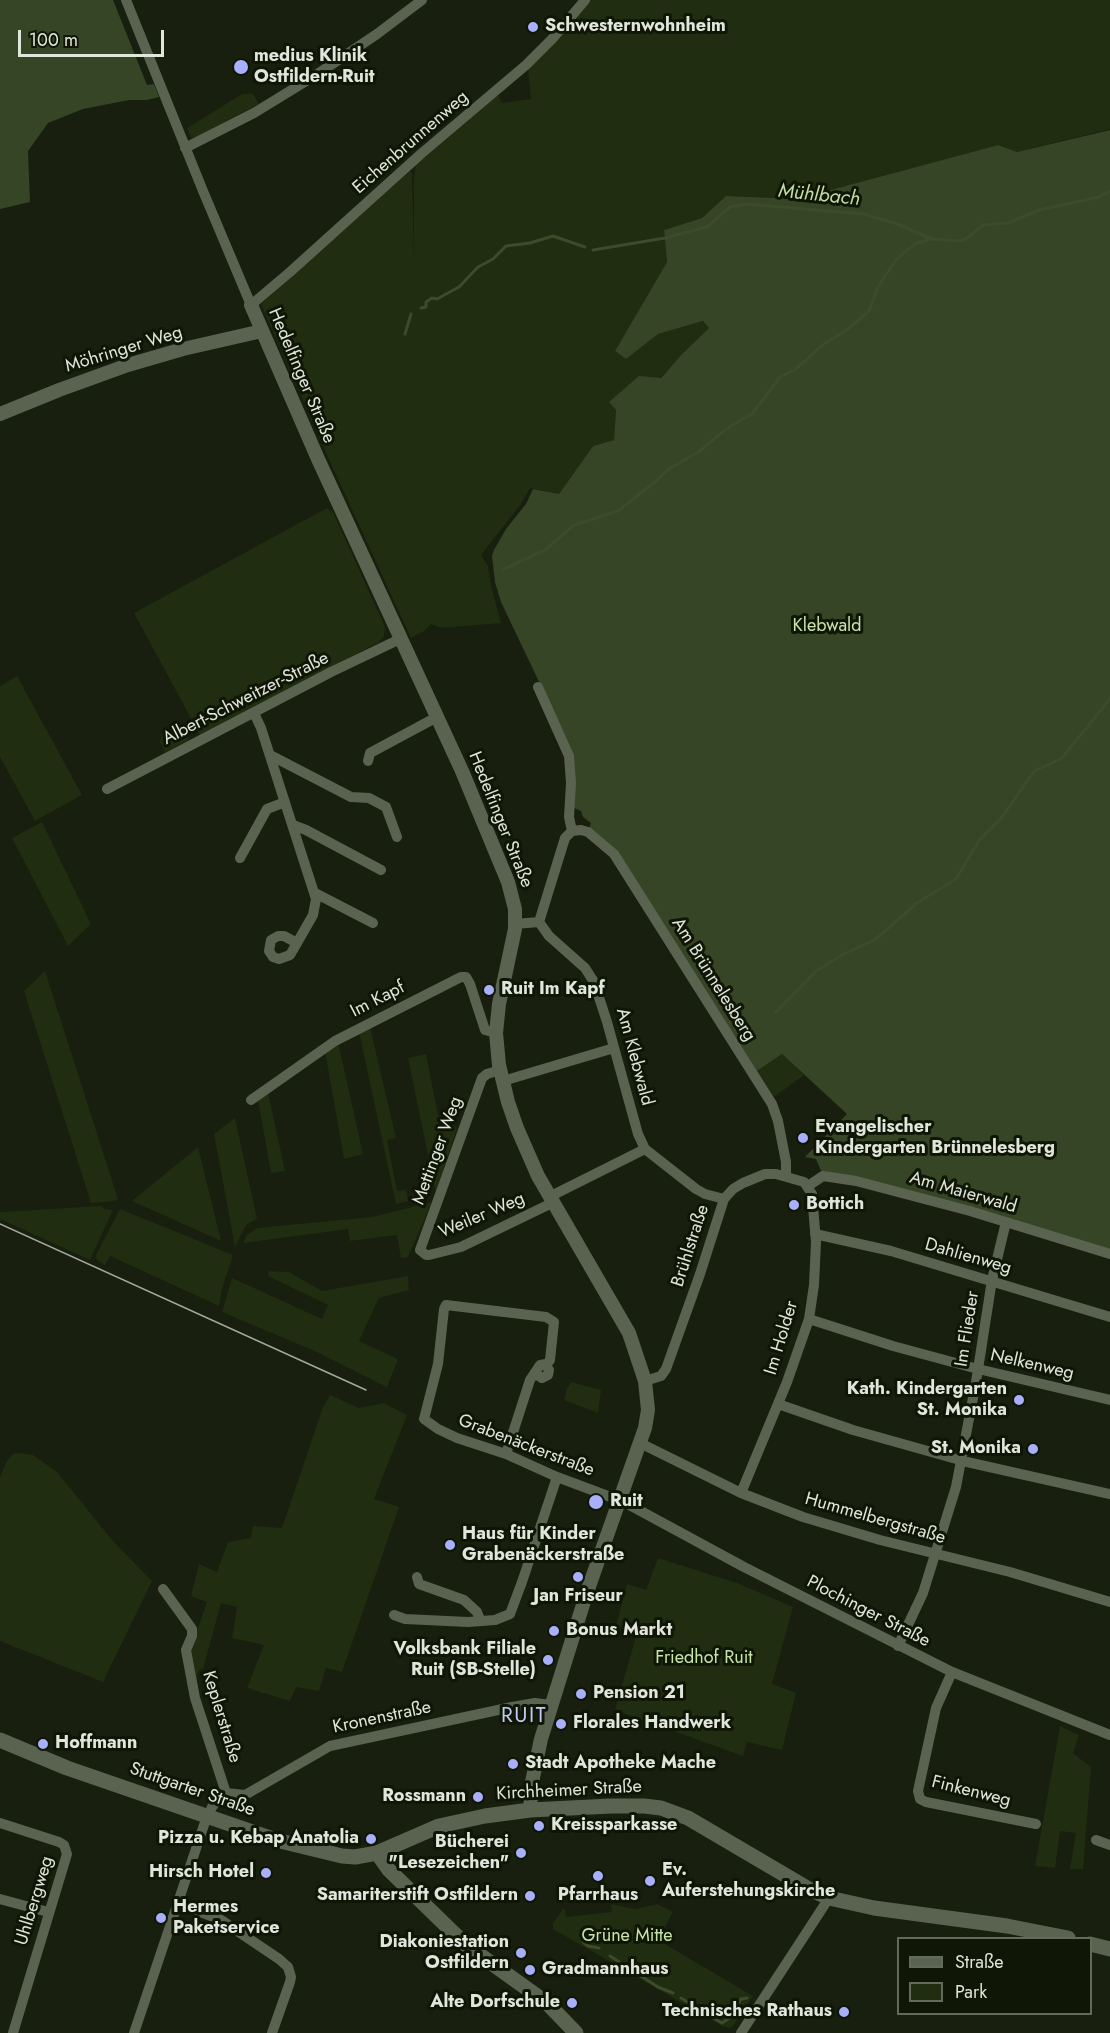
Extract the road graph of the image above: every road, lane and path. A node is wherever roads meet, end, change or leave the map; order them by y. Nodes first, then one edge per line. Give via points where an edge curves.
1 (126, 0) edge
2 (422, 0) edge
3 (585, 0) edge
4 (185, 148) junction
5 (251, 305) junction
6 (262, 331) junction
7 (0, 414) edge
8 (400, 639) junction
9 (538, 687) dead end
10 (255, 713) junction
11 (437, 717) junction
12 (270, 755) junction
13 (368, 761) dead end
14 (107, 789) dead end
15 (285, 802) junction
16 (293, 825) junction
17 (572, 831) junction
18 (397, 837) dead end
19 (240, 858) dead end
20 (381, 870) dead end
21 (315, 893) junction
22 (539, 922) junction
23 (373, 923) dead end
24 (515, 924) junction
25 (297, 944) dead end
26 (496, 1033) junction
27 (614, 1048) junction
28 (502, 1075) junction
29 (252, 1100) dead end
30 (645, 1149) junction
31 (786, 1176) junction
32 (808, 1186) junction
33 (724, 1199) junction
34 (551, 1200) junction
35 (1006, 1222) junction
36 (815, 1234) junction
37 (423, 1253) joint
38 (1110, 1254) edge
39 (992, 1280) junction
40 (1110, 1317) edge
41 (809, 1319) junction
42 (978, 1369) junction
43 (645, 1381) junction
44 (1110, 1400) edge
45 (778, 1404) junction
46 (640, 1443) junction
47 (506, 1454) junction
48 (961, 1460) junction
49 (557, 1477) junction
50 (741, 1493) junction
51 (1110, 1494) edge
52 (620, 1500) junction
53 (936, 1553) junction
54 (417, 1577) dead end
55 (163, 1589) dead end
56 (1110, 1602) edge
57 (394, 1615) dead end
58 (480, 1620) junction
59 (898, 1646) junction
60 (952, 1672) junction
61 (551, 1705) junction
62 (1110, 1735) edge
63 (0, 1740) edge
64 (226, 1793) junction
65 (530, 1810) junction
66 (208, 1816) junction
67 (0, 1822) edge
68 (1036, 1824) dead end
69 (1096, 1840) dead end
70 (1110, 1845) edge
71 (377, 1853) junction
72 (829, 1898) junction
73 (0, 1899) edge
74 (178, 1903) junction
75 (48, 1912) junction
76 (1063, 1937) edge
77 (1092, 1944) edge
78 (1110, 1949) edge
79 (0, 2029) edge
80 (12, 2033) edge
81 (134, 2033) edge
82 (272, 2033) edge
83 (576, 2033) edge
84 (741, 2033) edge

1 - 4 street, Hedelfinger Straße
2 - 4 street via 308,80
3 - 5 street, Eichenbrunnenweg via 526,65
4 - 5 street, Hedelfinger Straße
5 - 6 street, Hedelfinger Straße
6 - 7 street, Möhringer Weg via 128,365
6 - 8 street, Hedelfinger Straße
8 - 10 street, Albert-Schweitzer-Straße
8 - 11 street, Hedelfinger Straße
9 - 17 street via 569,756
10 - 12 street
10 - 14 street, Albert-Schweitzer-Straße
11 - 13 street via 371,753
11 - 24 street, Hedelfinger Straße via 508,882
12 - 15 street
12 - 18 street via 351,797 369,798 386,807
15 - 16 street
15 - 19 street via 267,809
16 - 20 street
16 - 21 street
17 - 22 street via 565,838
17 - 31 street, Am Brünnelesberg via 588,832 614,854 772,1104
21 - 23 street
21 - 25 street via 315,908
22 - 24 street
22 - 27 street, Am Klebwald via 594,982
24 - 26 street, Hedelfinger Straße via 498,1004
26 - 28 street, Hedelfinger Straße
26 - 29 street, Im Kapf via 485,1030 470,984 461,977 338,1039
27 - 28 street
27 - 30 street, Am Klebwald
28 - 34 street, Hedelfinger Straße via 517,1128
28 - 37 street, Mettinger Weg via 484,1075 480,1083 421,1245
30 - 33 street, Am Klebwald via 696,1189
30 - 34 street, Weiler Weg
31 - 32 street, Brühlstraße
31 - 33 street, Brühlstraße via 771,1173 754,1177
32 - 35 street, Am Maierwald via 822,1176 835,1177
32 - 36 street, Im Holder
33 - 43 street, Brühlstraße via 666,1369 661,1376
34 - 37 street, Weiler Weg via 461,1247
34 - 43 street, Hedelfinger Straße via 626,1327
35 - 38 street, Am Maierwald
35 - 39 street, Im Flieder
36 - 39 street, Dahlienweg
36 - 41 street, Im Holder
39 - 40 street, Dahlienweg
39 - 42 street, Im Flieder
41 - 42 street, Nelkenweg
41 - 45 street, Im Holder
42 - 44 street, Nelkenweg
42 - 48 street, Im Flieder
43 - 46 street, Hedelfinger Straße via 648,1410
45 - 48 street
45 - 50 street, Im Holder
46 - 50 street, Hummelbergstraße
46 - 52 street, Hedelfinger Straße
47 - 47 street, Grabenäckerstraße via 530,1380 536,1374 542,1378 548,1375 545,1364 550,1360 555,1324 552,1319 446,1305 438,1364 424,1419 452,1436
47 - 49 street, Grabenäckerstraße
48 - 51 street
48 - 53 street, Im Flieder
49 - 52 street, Grabenäckerstraße
49 - 58 street via 511,1611 503,1618
50 - 53 street, Hummelbergstraße via 815,1521
52 - 59 street, Plochinger Straße
52 - 61 street, Hedelfinger Straße
53 - 56 street, Hummelbergstraße
53 - 59 street, Im Flieder via 923,1593
54 - 58 street via 419,1584 464,1600
55 - 64 street, Keplerstraße via 192,1629 186,1650 195,1698
57 - 58 street via 405,1619
59 - 60 street, Plochinger Straße
60 - 62 street, Plochinger Straße
60 - 68 street, Finkenweg via 936,1708 918,1791 920,1799
61 - 64 street, Kronenstraße via 535,1704 474,1715 330,1746 245,1794
61 - 65 street, Hedelfinger Straße via 534,1765
63 - 66 main road, Stuttgarter Straße via 67,1768
64 - 66 street
65 - 71 main road, Kirchheimer Straße via 445,1824
65 - 72 main road, Kirchheimer Straße via 644,1806 670,1810
66 - 71 main road, Stuttgarter Straße via 328,1854 355,1857
66 - 74 street
67 - 75 street, Uhlbergweg via 59,1842 66,1849 66,1861
69 - 70 street
71 - 83 main road via 389,1870 458,1938 547,2003
72 - 76 main road, Kirchheimer Straße
72 - 84 street
73 - 75 street
74 - 81 street
74 - 82 street via 234,1928 279,1959 290,1972
75 - 80 street, Uhlbergweg
77 - 78 main road
79 - 80 street

